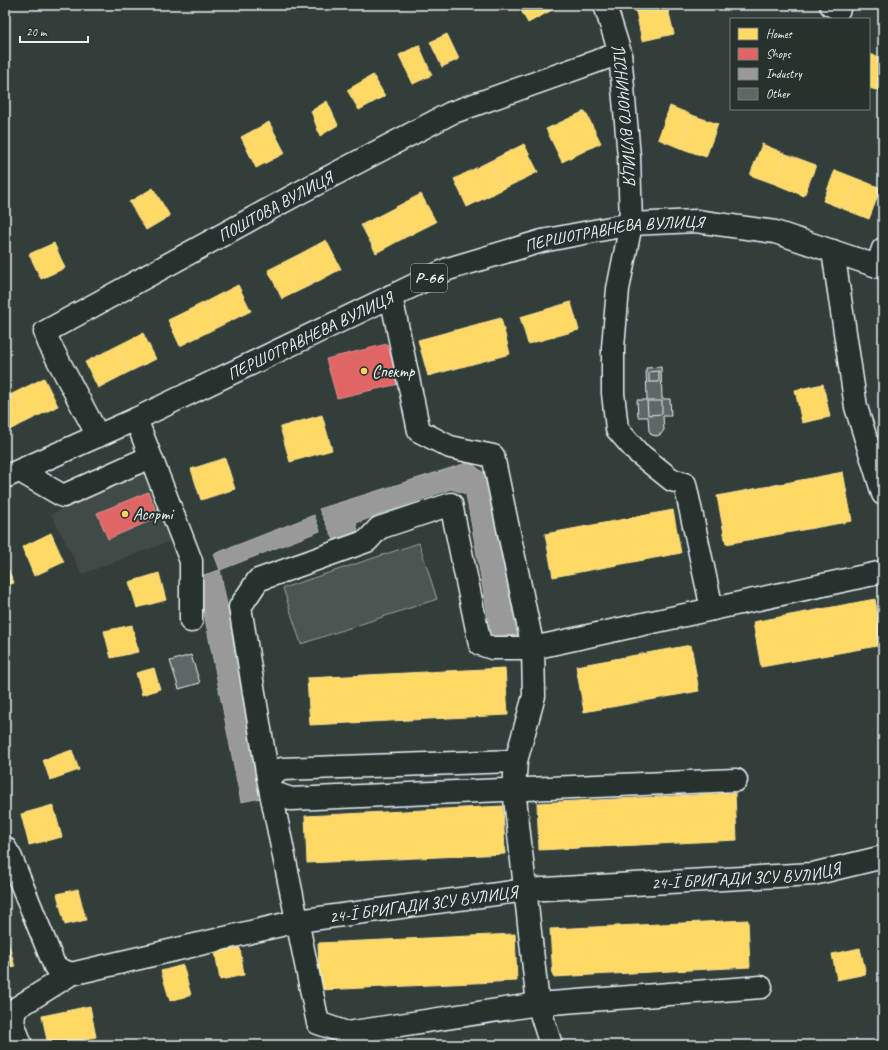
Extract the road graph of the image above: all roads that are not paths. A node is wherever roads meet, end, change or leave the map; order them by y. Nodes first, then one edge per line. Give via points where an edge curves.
1 (605, 5) edge
2 (620, 53) junction
3 (630, 224) junction
4 (833, 251) junction
5 (881, 261) edge
6 (391, 296) junction
7 (136, 419) junction
8 (98, 436) junction
9 (150, 457) junction
10 (12, 474) edge
11 (883, 494) edge
12 (883, 572) edge
13 (712, 610) junction
14 (191, 621) dead end
15 (533, 648) junction
16 (516, 761) junction
17 (736, 780) dead end
18 (270, 785) junction
19 (514, 789) junction
20 (5, 848) edge
21 (883, 857) edge
22 (526, 890) junction
23 (298, 921) junction
24 (71, 974) junction
25 (761, 987) dead end
26 (538, 1004) junction
27 (21, 1045) edge
28 (552, 1045) edge

1 - 2 street, ЛІСНИЧОГО ВУЛИЦЯ
2 - 3 street, ЛІСНИЧОГО ВУЛИЦЯ via 626,116
2 - 8 street, ПОШТОВА ВУЛИЦЯ via 452,114 297,194 45,332
3 - 4 street, ПЕРШОТРАВНЕВА ВУЛИЦЯ / Р-66 via 696,221 775,232
3 - 6 street, ПЕРШОТРАВНЕВА ВУЛИЦЯ / Р-66 via 542,241 448,269
3 - 13 street, ЛІСНИЧОГО ВУЛИЦЯ via 618,289 613,347 613,393 617,429 637,452 672,480 685,484
4 - 5 street, ПЕРШОТРАВНЕВА ВУЛИЦЯ / Р-66
4 - 11 street via 856,407
6 - 7 street, ПЕРШОТРАВНЕВА ВУЛИЦЯ / Р-66
6 - 15 street via 419,431 450,447 493,456
7 - 8 street, ПЕРШОТРАВНЕВА ВУЛИЦЯ / Р-66
7 - 9 street
8 - 10 street, ПЕРШОТРАВНЕВА ВУЛИЦЯ / Р-66
9 - 10 street via 63,496
9 - 14 street via 191,561
12 - 13 street
13 - 15 street
15 - 16 street via 534,696
15 - 18 street via 492,648 480,644 451,504 379,528 367,541 258,580 240,607
16 - 18 street via 282,769
16 - 19 street
17 - 19 street
18 - 19 street via 291,800
18 - 23 street
19 - 22 street
20 - 24 street via 55,967
21 - 22 street, 24-Ї БРИГАДИ ЗСУ ВУЛИЦЯ via 813,874
22 - 23 street, 24-Ї БРИГАДИ ЗСУ ВУЛИЦЯ
22 - 26 street
23 - 24 street, 24-Ї БРИГАДИ ЗСУ ВУЛИЦЯ
23 - 26 street via 318,1023 347,1033
24 - 27 street, 24-Ї БРИГАДИ ЗСУ ВУЛИЦЯ via 15,1009 13,1022
25 - 26 street
26 - 28 street

